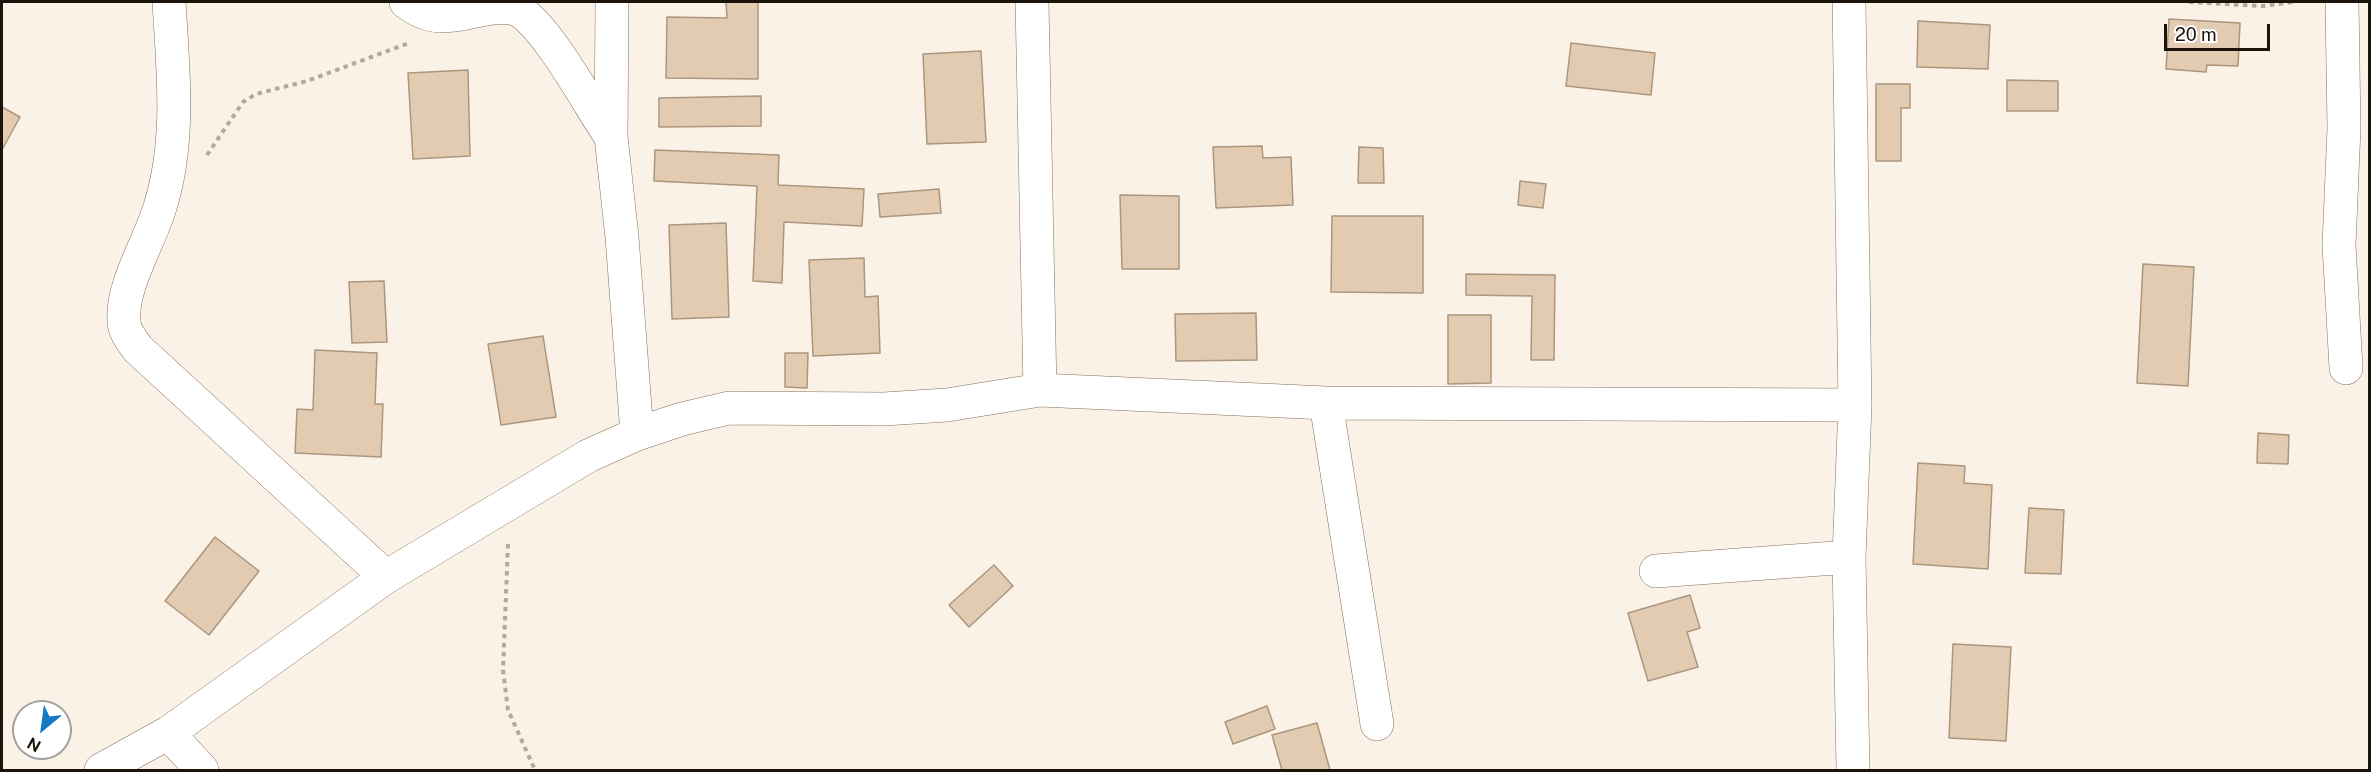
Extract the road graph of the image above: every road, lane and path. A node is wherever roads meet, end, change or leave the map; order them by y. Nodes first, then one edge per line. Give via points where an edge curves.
1 (169, 2) edge
2 (406, 2) edge
3 (612, 2) edge
4 (1032, 2) edge
5 (1849, 2) edge
6 (2189, 2) edge
7 (2293, 2) edge
8 (2342, 2) edge
9 (454, 14) junction
10 (611, 137) junction
11 (201, 164) dead end
12 (2346, 368) dead end
13 (1040, 390) junction
14 (1326, 403) junction
15 (1855, 405) junction
16 (637, 434) junction
17 (508, 504) junction
18 (1849, 556) junction
19 (1656, 571) dead end
20 (386, 577) junction
21 (1377, 724) dead end
22 (168, 733) junction
23 (101, 771) edge
24 (202, 771) edge
25 (536, 771) edge
26 (1853, 771) edge

1 - 20 street via 175,121 169,169 160,207 129,291 124,323 138,349
2 - 9 street via 439,15
3 - 10 street
4 - 13 street
5 - 15 street
6 - 7 path via 2263,6
8 - 12 street via 2344,129 2339,245
9 - 10 street via 484,5 518,10 546,39
9 - 11 path via 406,45 307,81 256,93 243,102
10 - 16 street
13 - 14 street
13 - 16 street via 947,405 884,409 729,408
14 - 15 street
14 - 21 street
15 - 18 street
16 - 17 street via 588,456
17 - 20 street
17 - 25 path via 504,670 508,710
18 - 19 street
18 - 26 street
20 - 22 street
22 - 23 street
22 - 24 street

